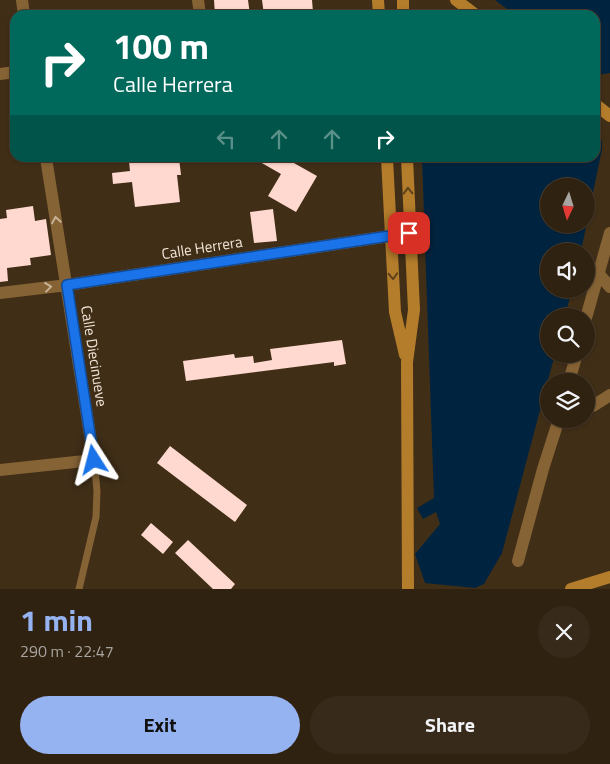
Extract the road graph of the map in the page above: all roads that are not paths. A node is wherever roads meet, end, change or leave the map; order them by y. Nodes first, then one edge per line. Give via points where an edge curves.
1 (456, 0) edge
2 (469, 10) edge
3 (600, 108) edge
4 (610, 116) edge
5 (47, 162) edge
6 (387, 162) edge
7 (407, 162) edge
8 (409, 233) junction
9 (610, 233) edge
10 (391, 236) junction
11 (598, 273) junction
12 (67, 285) junction
13 (609, 286) edge
14 (0, 293) edge
15 (589, 308) edge
16 (407, 362) junction
17 (610, 395) edge
18 (595, 405) edge
19 (556, 428) edge
20 (94, 460) junction
21 (0, 470) edge
22 (518, 561) dead end
23 (610, 578) edge
24 (79, 589) edge
25 (408, 589) edge
26 (571, 589) edge

1 - 2 main road
3 - 4 main road
12 -> 5 street, Calle Diecinueve
6 - 10 main road
8 -> 7 main road
8 - 10 street, Calle Herrera
8 - 16 main road via 414,310
9 - 11 street
10 - 12 street, Calle Herrera
10 -> 16 main road via 395,312
11 - 13 street
11 - 15 street
14 -> 12 street, Calle Herrera
12 - 20 street, Calle Diecinueve
16 - 25 main road
17 - 18 street
19 - 22 street
20 - 21 street
20 - 24 lane, Calle Diecinueve via 96,517
23 - 26 main road

